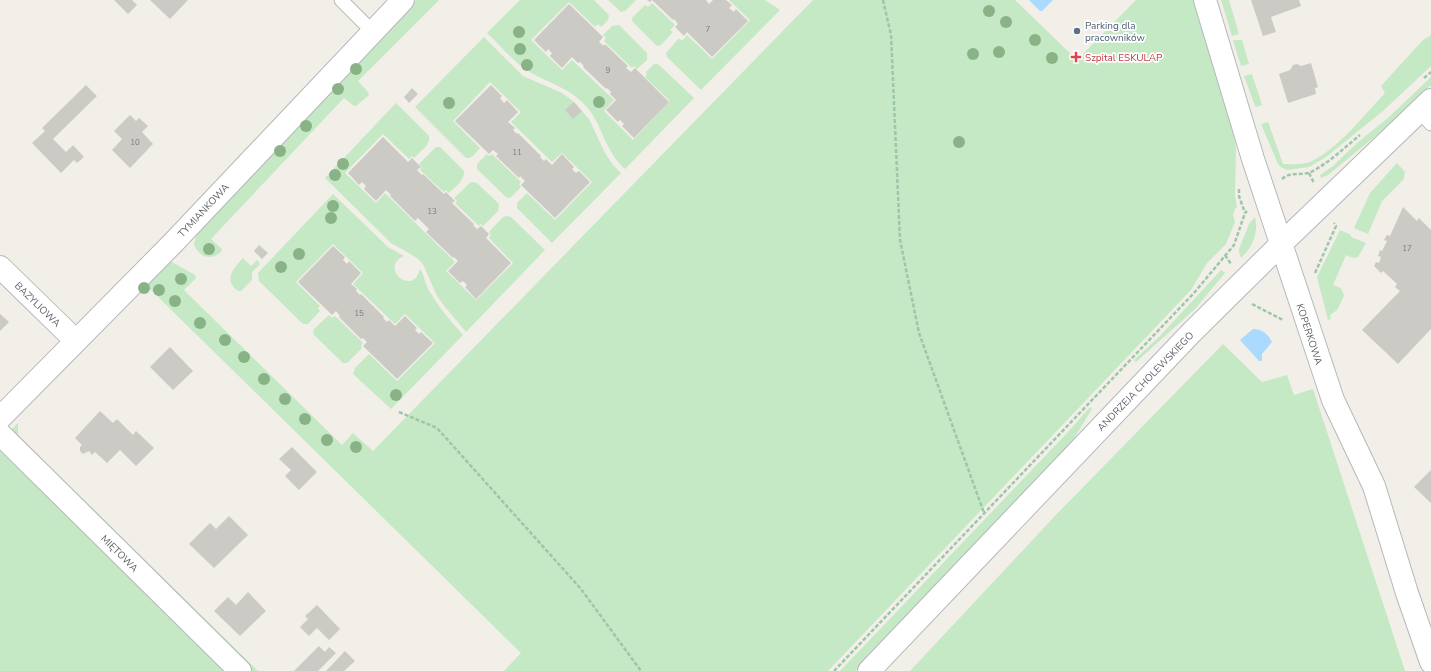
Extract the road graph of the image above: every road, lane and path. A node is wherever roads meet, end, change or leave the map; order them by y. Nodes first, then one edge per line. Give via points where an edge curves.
1 (341, 0) edge
2 (403, 0) edge
3 (883, 0) edge
4 (1205, 0) edge
5 (373, 32) junction
6 (1427, 111) edge
7 (1329, 162) dead end
8 (1286, 175) dead end
9 (1245, 213) dead end
10 (1336, 226) dead end
11 (1281, 244) junction
12 (0, 267) edge
13 (1314, 275) dead end
14 (1251, 303) dead end
15 (1277, 316) dead end
16 (76, 341) junction
17 (399, 412) dead end
18 (0, 418) edge
19 (0, 434) edge
20 (984, 513) junction
21 (1431, 662) edge
22 (240, 671) edge
23 (641, 671) edge
24 (834, 671) edge
25 (869, 671) edge

1 - 5 lane
2 - 5 street, TYMIANKOWA
3 - 20 path via 891,35 900,240 919,333
4 - 11 street, KOPERKOWA
5 - 16 street, TYMIANKOWA
6 - 11 street, ANDRZEJA CHOLEWSKIEGO
7 - 8 path via 1309,173
9 - 20 path via 1234,245 1194,293
10 - 13 path
11 - 21 street, KOPERKOWA via 1333,400 1374,486
11 - 25 street, ANDRZEJA CHOLEWSKIEGO via 1191,333
12 - 16 street, BAZYLIOWA
14 - 15 path
16 - 18 street, TYMIANKOWA
17 - 23 path via 437,428 581,589
19 - 22 street, MIĘTOWA
20 - 24 path

